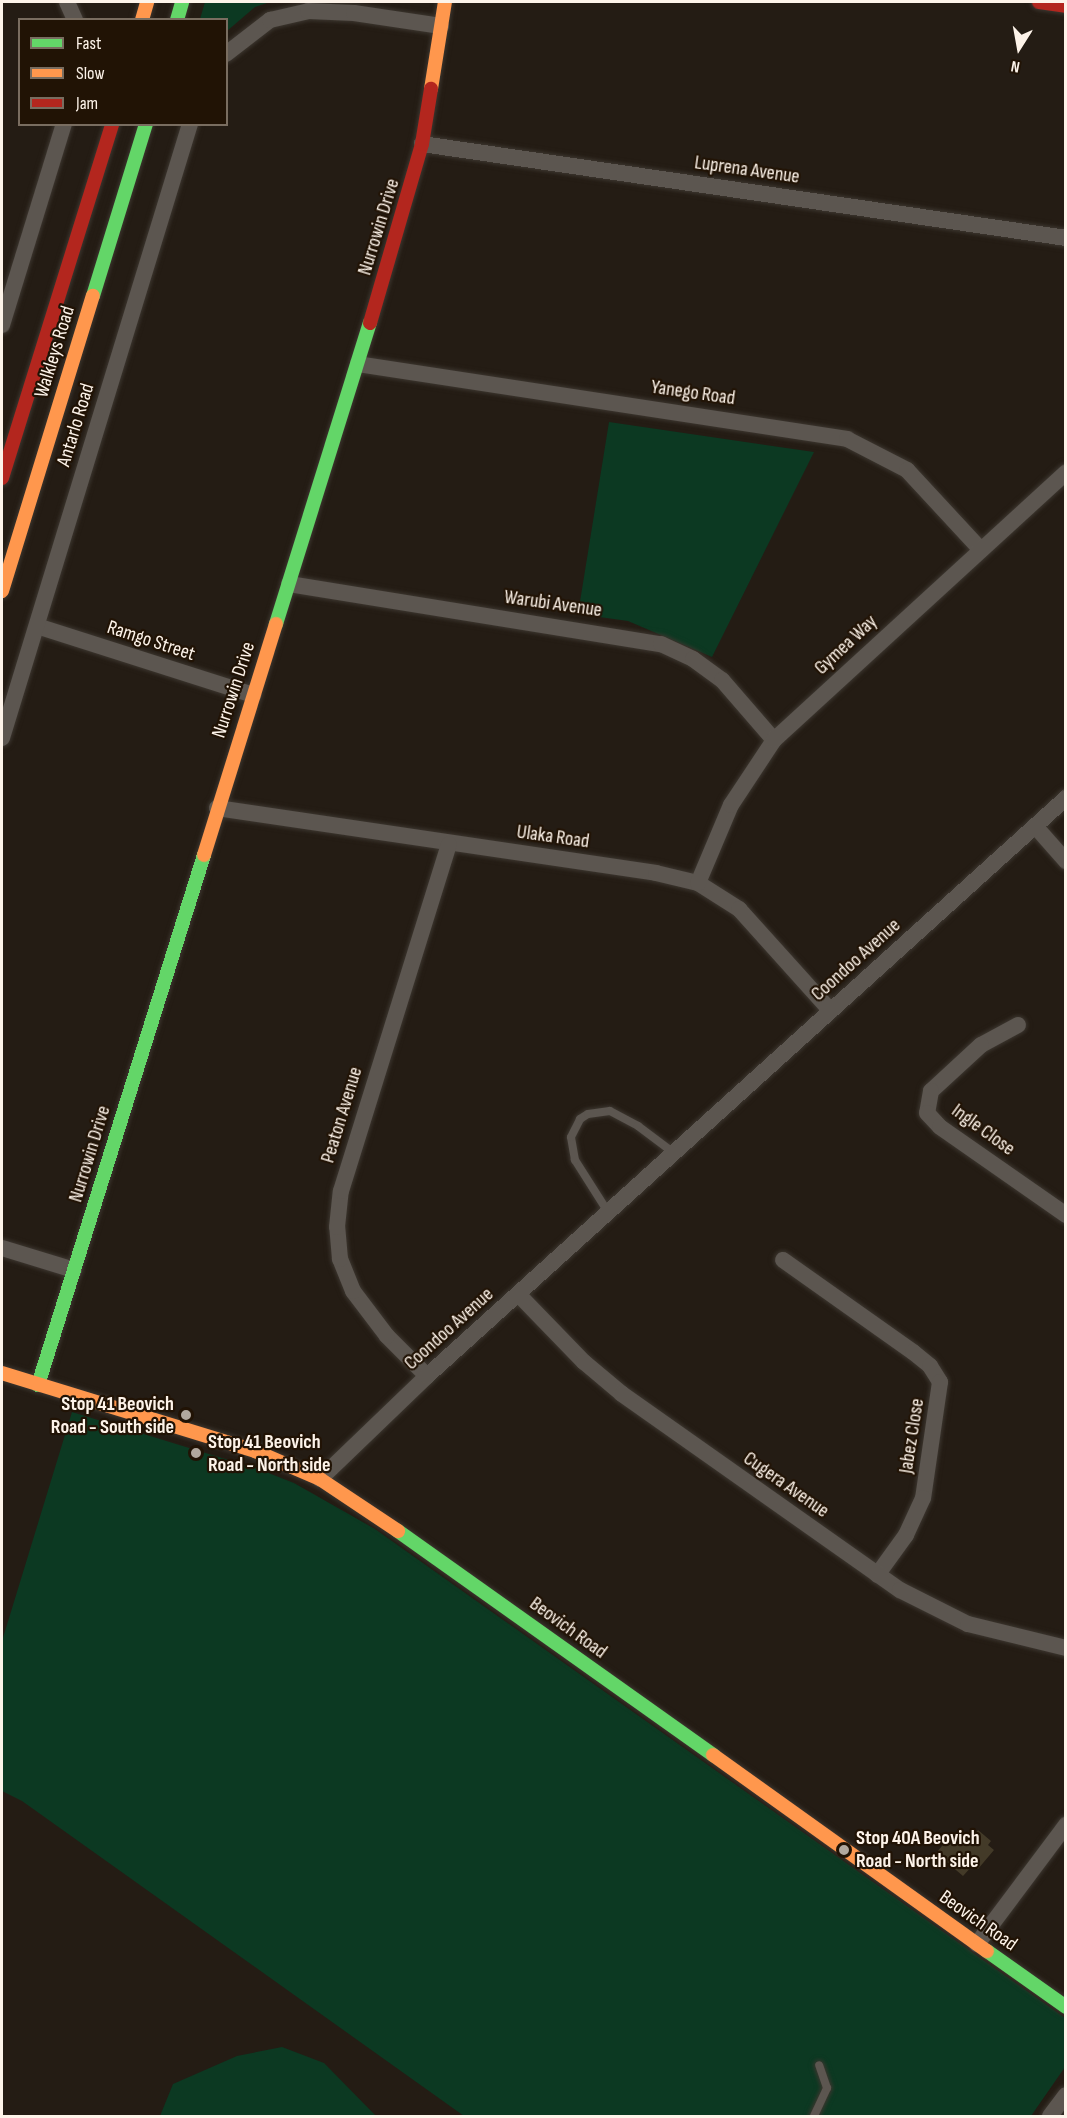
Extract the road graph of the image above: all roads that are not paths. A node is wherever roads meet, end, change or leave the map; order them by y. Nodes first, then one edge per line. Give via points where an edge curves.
1 (67, 2) edge
2 (147, 2) edge
3 (182, 2) edge
4 (445, 2) edge
5 (1039, 2) edge
6 (1065, 6) edge
7 (74, 18) edge
8 (143, 18) edge
9 (178, 18) edge
10 (441, 26) junction
11 (228, 52) edge
12 (63, 126) edge
13 (111, 126) edge
14 (145, 126) edge
15 (189, 126) edge
16 (422, 144) junction
17 (1065, 238) edge
18 (2, 325) edge
19 (358, 364) junction
20 (1065, 472) edge
21 (2, 478) edge
22 (981, 550) junction
23 (289, 584) junction
24 (2, 591) edge
25 (37, 626) junction
26 (253, 695) junction
27 (2, 738) edge
28 (774, 740) junction
29 (1065, 798) edge
30 (218, 808) junction
31 (1035, 826) junction
32 (449, 844) junction
33 (1065, 861) edge
34 (698, 883) junction
35 (831, 1011) junction
36 (1018, 1025) dead end
37 (674, 1154) junction
38 (609, 1213) junction
39 (1065, 1215) edge
40 (2, 1248) edge
41 (783, 1260) dead end
42 (74, 1269) junction
43 (518, 1294) junction
44 (2, 1373) edge
45 (427, 1376) junction
46 (38, 1385) junction
47 (320, 1479) junction
48 (877, 1575) junction
49 (1065, 1648) edge
50 (1065, 1825) edge
51 (977, 1944) junction
52 (1065, 2007) edge
53 (819, 2065) dead end
54 (1065, 2095) edge
55 (814, 2116) edge
56 (1050, 2116) edge

1 - 7 street
2 - 8 street
3 - 9 street
4 - 10 street, Nurrowin Drive
5 - 6 street
10 - 11 street via 354,13 308,11 270,20
10 - 16 street, Nurrowin Drive
12 - 18 street
13 - 21 street, Walkleys Road
14 - 24 street, Walkleys Road
15 - 25 street, Antarlo Road
16 - 17 street, Luprena Avenue
16 - 19 street, Nurrowin Drive
19 - 22 street, Yanego Road via 838,436 902,466
19 - 23 street, Nurrowin Drive
20 - 22 street, Gymea Way
22 - 28 street, Gymea Way
23 - 26 street, Nurrowin Drive
23 - 28 street, Warubi Avenue via 661,644 693,659 722,680
25 - 26 street, Ramgo Street
25 - 27 street, Antarlo Road
26 - 30 street, Nurrowin Drive
28 - 34 street, Gymea Way via 731,805
29 - 31 street, Coondoo Avenue
30 - 32 street, Ulaka Road
30 - 42 street, Nurrowin Drive
31 - 33 street
31 - 35 street, Coondoo Avenue
32 - 34 street, Ulaka Road via 656,873
32 - 45 street, Peaton Avenue via 337,1212 340,1259 353,1291 387,1336
34 - 35 street, Ulaka Road via 739,909
35 - 37 street, Coondoo Avenue
36 - 39 street, Ingle Close via 981,1045 931,1091 927,1113 940,1127
37 - 38 street, Coondoo Avenue
37 - 38 lane via 638,1126 610,1111 580,1119 571,1137 575,1160 590,1189
38 - 43 street, Coondoo Avenue
40 - 42 street
41 - 48 street, Jabez Close via 913,1352 930,1366 940,1382 922,1498 906,1535
42 - 46 street, Nurrowin Drive
43 - 45 street, Coondoo Avenue
43 - 48 street, Cugera Avenue via 584,1362 622,1394
44 - 46 street, Beovich Road
45 - 47 street, Coondoo Avenue
46 - 47 street, Beovich Road via 255,1451
47 - 51 street, Beovich Road
48 - 49 street, Cugera Avenue via 921,1603 968,1624
50 - 51 street
51 - 52 street, Beovich Road
53 - 55 lane via 827,2088
54 - 56 street

